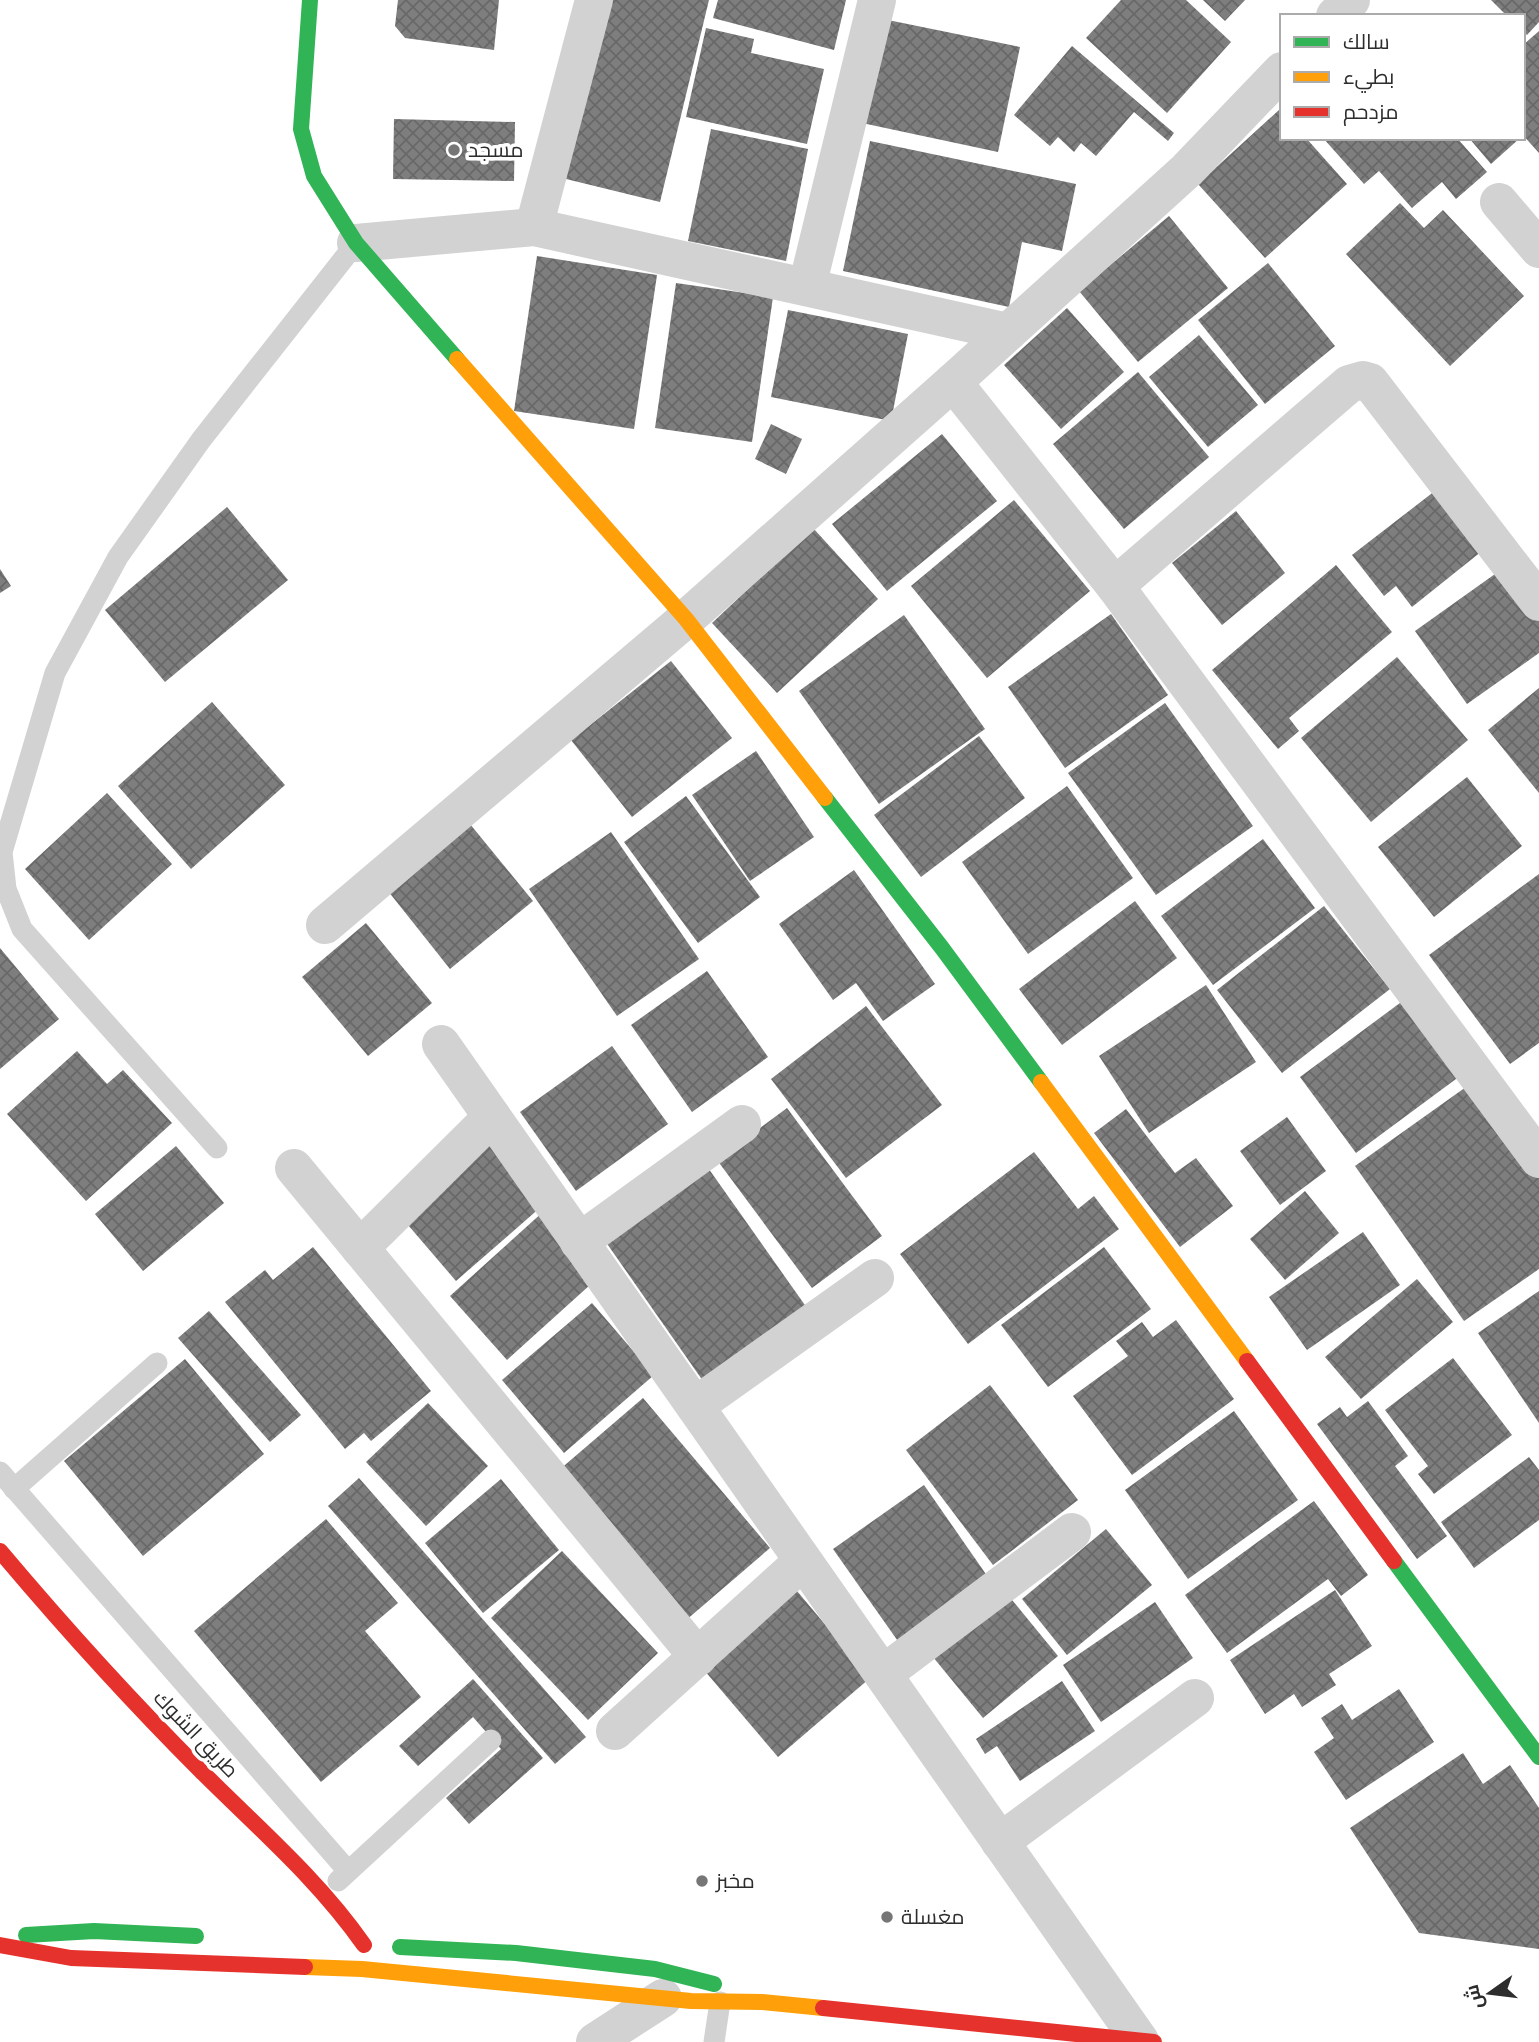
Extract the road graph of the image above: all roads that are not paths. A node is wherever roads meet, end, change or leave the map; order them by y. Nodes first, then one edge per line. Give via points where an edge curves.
1 (310, 0) edge
2 (594, 0) edge
3 (877, 0) edge
4 (1350, 0) edge
5 (1337, 14) edge
6 (1280, 73) edge
7 (1499, 202) dead end
8 (534, 227) junction
9 (356, 243) junction
10 (1539, 249) edge
11 (807, 287) junction
12 (1008, 332) junction
13 (953, 382) junction
14 (1115, 586) junction
15 (1539, 603) edge
16 (686, 619) junction
17 (1, 853) edge
18 (324, 925) dead end
19 (441, 1044) dead end
20 (492, 1117) junction
21 (742, 1124) dead end
22 (217, 1148) dead end
23 (1539, 1159) edge
24 (294, 1168) dead end
25 (579, 1242) junction
26 (360, 1248) junction
27 (876, 1278) dead end
28 (158, 1363) dead end
29 (695, 1406) junction
30 (0, 1472) edge
31 (14, 1489) junction
32 (1072, 1532) dead end
33 (0, 1550) edge
34 (803, 1561) junction
35 (698, 1657) junction
36 (883, 1674) junction
37 (1195, 1698) dead end
38 (615, 1731) dead end
39 (491, 1740) dead end
40 (1539, 1757) edge
41 (1000, 1842) junction
42 (348, 1871) junction
43 (326, 1892) junction
44 (215, 1937) dead end
45 (0, 1940) edge
46 (337, 1944) dead end
47 (0, 1945) edge
48 (364, 1945) junction
49 (362, 1969) junction
50 (663, 1998) junction
51 (762, 2002) junction
52 (720, 2003) junction
53 (1006, 2035) edge
54 (1147, 2041) edge
55 (595, 2042) edge
56 (714, 2042) edge

1 - 9 main road via 301,129 314,176
2 - 8 street
3 - 11 street
4 - 5 street
6 - 12 street via 1187,170
7 - 10 street
8 - 9 street
8 - 11 street
9 - 16 main road
9 - 17 lane via 201,440 118,557 55,673
11 - 12 street
12 - 13 street
13 - 14 street
13 - 16 street
14 - 15 street via 1349,384 1363,380 1370,382
14 - 23 street
16 - 18 street
16 - 40 main road via 942,948
17 - 22 lane via 6,889 22,929
19 - 20 street
20 - 25 street
20 - 26 street
21 - 25 street
24 - 26 street
25 - 29 street
26 - 35 street
27 - 29 street
28 - 31 lane
29 - 34 street
30 - 31 lane
31 - 42 lane
32 - 36 street
33 - 43 main road, طريق الشوك via 108,1674
34 - 35 street
34 - 36 street
35 - 38 street
36 - 41 street
37 - 41 street
39 - 42 lane
41 - 54 street
42 - 43 lane
43 - 48 main road, طريق الشوك
44 - 45 main road via 67,1931
46 - 48 main road
47 - 49 main road via 71,1958
48 - 49 main road
48 - 51 main road via 516,1953 655,1969 710,1982
49 - 50 main road
50 - 52 main road
50 - 55 street
51 - 52 main road
51 - 53 main road
52 - 56 lane
53 - 54 main road

